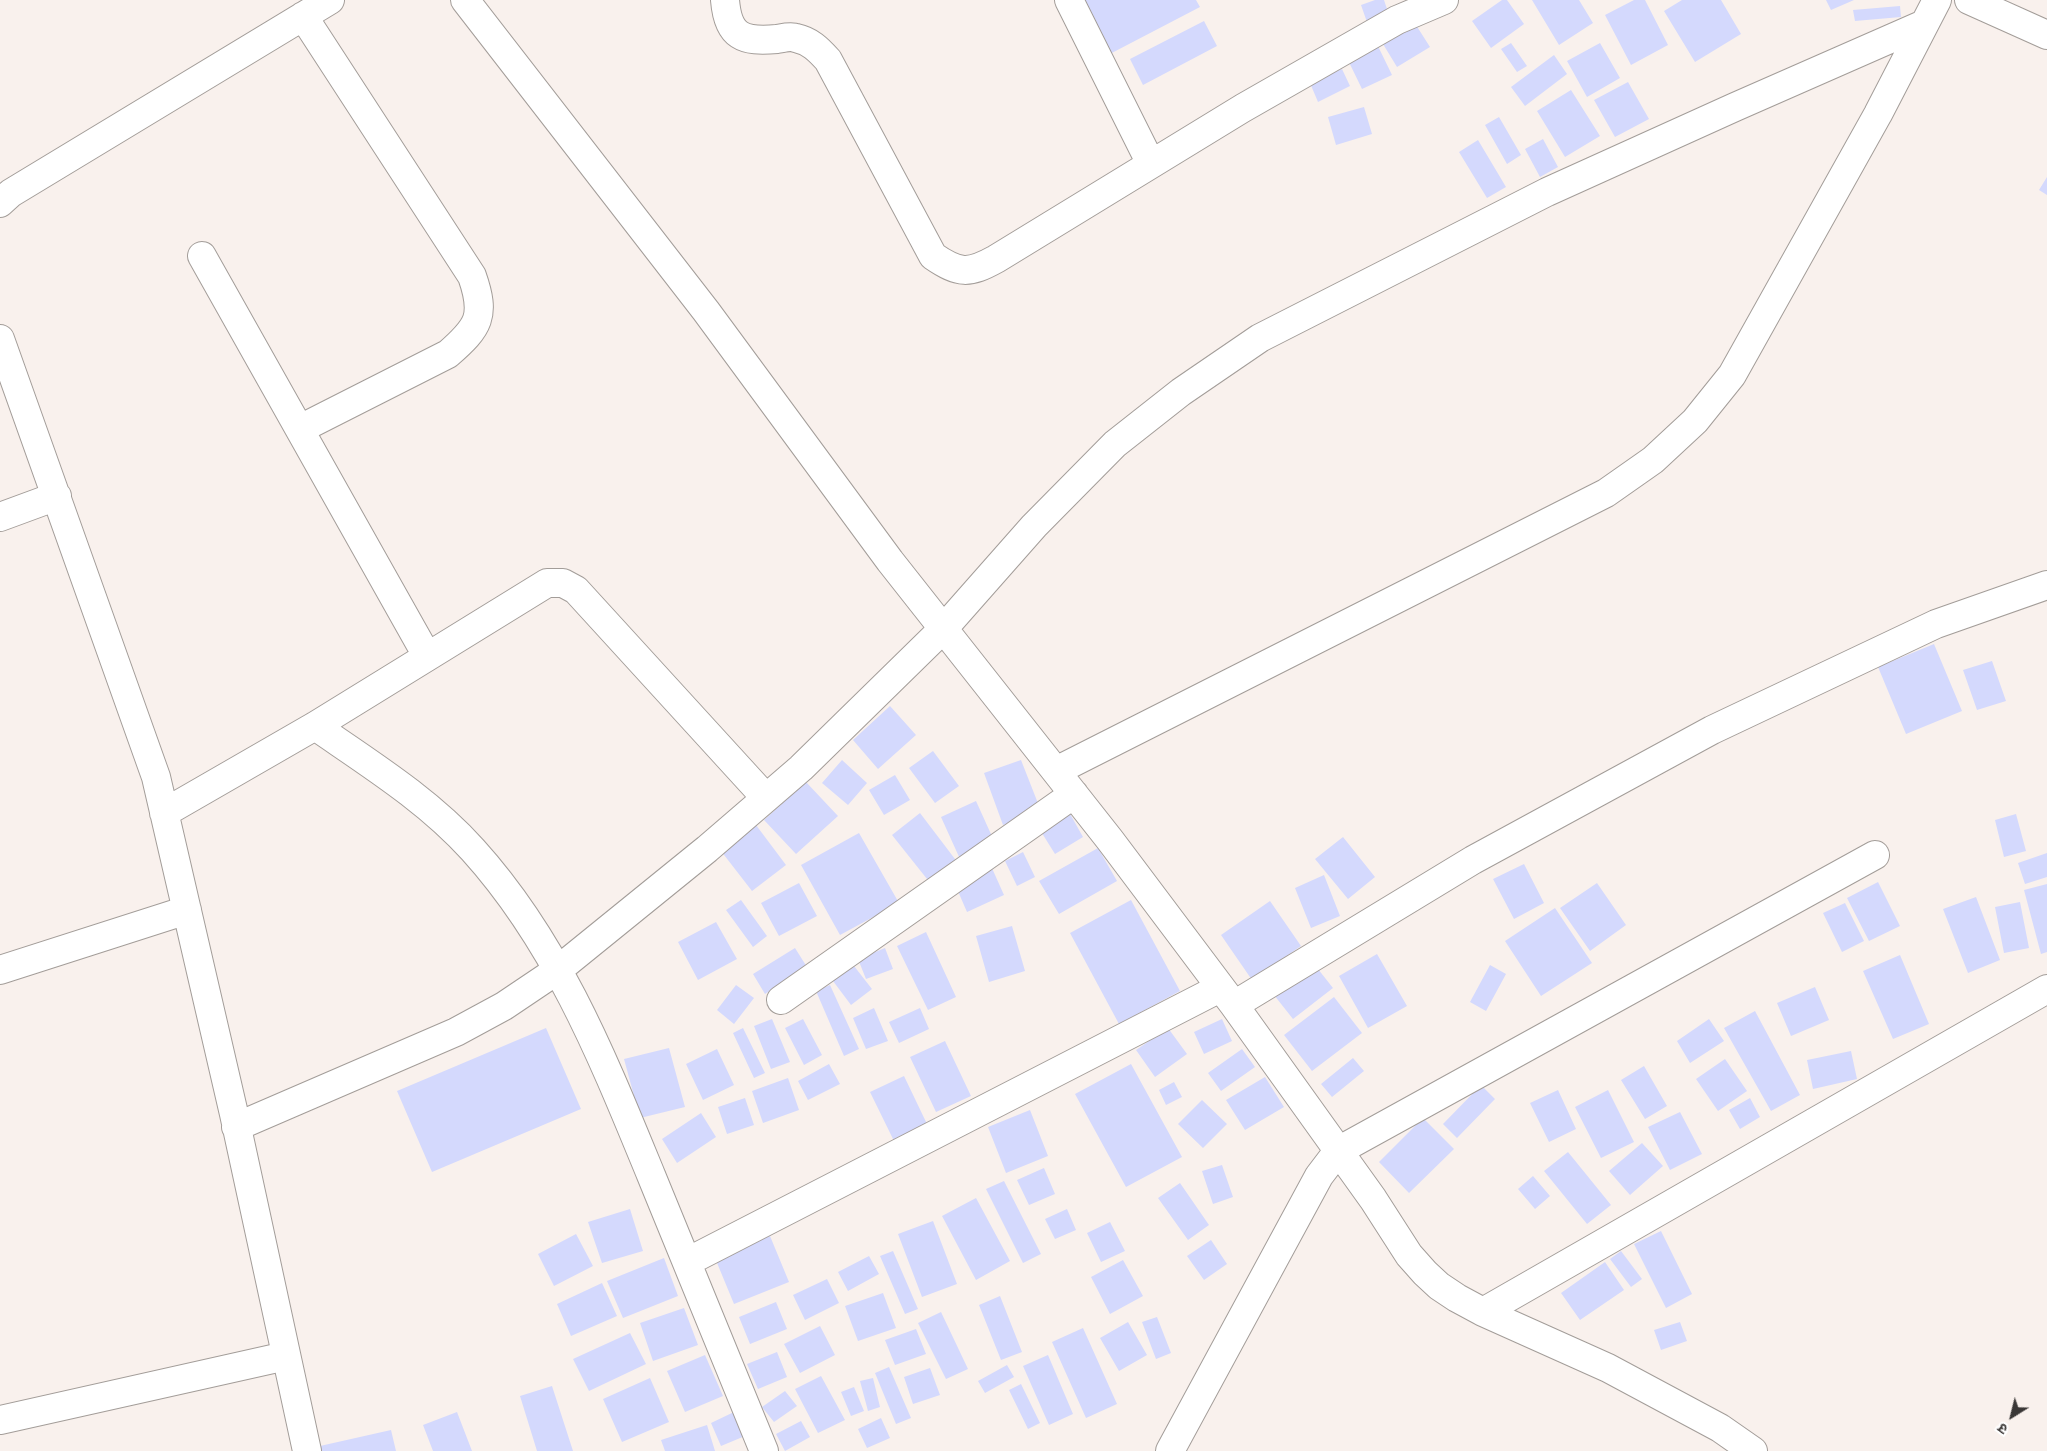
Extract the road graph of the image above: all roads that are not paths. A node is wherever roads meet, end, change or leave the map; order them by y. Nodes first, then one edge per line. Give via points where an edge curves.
1 (330, 0) edge
2 (465, 0) edge
3 (725, 0) edge
4 (1069, 0) edge
5 (1444, 0) edge
6 (1937, 0) edge
7 (1969, 0) edge
8 (304, 16) junction
9 (1924, 24) junction
10 (2047, 35) edge
11 (1151, 164) junction
12 (0, 203) edge
13 (202, 256) dead end
14 (0, 339) edge
15 (300, 429) junction
16 (57, 496) junction
17 (0, 517) edge
18 (2047, 585) edge
19 (944, 628) junction
20 (427, 656) junction
21 (315, 726) junction
22 (1056, 771) junction
23 (1074, 794) junction
24 (766, 798) junction
25 (164, 812) junction
26 (1875, 854) dead end
27 (187, 910) junction
28 (559, 969) junction
29 (0, 970) edge
30 (2047, 989) edge
31 (1227, 996) junction
32 (782, 1000) dead end
33 (236, 1127) junction
34 (1338, 1151) junction
35 (687, 1262) junction
36 (1483, 1312) junction
37 (286, 1356) junction
38 (0, 1420) edge
39 (307, 1451) edge
40 (764, 1451) edge
41 (1170, 1451) edge
42 (1753, 1451) edge

1 - 8 street
2 - 19 street via 706,311 890,562
3 - 11 street via 730,26 738,34 747,39 762,40 794,37 813,44 828,60 934,256 947,266 962,270 979,269
4 - 11 street
5 - 11 street via 1397,20
6 - 9 street
7 - 10 street
8 - 12 street via 11,193
8 - 15 street via 472,276 480,310 475,326 448,354
9 - 19 street via 1546,192 1260,338 1181,392 1115,444 1034,526
9 - 22 street via 1878,114 1732,375 1695,421 1653,460 1606,493
13 - 15 street
14 - 16 street
15 - 20 street
16 - 17 street
16 - 25 street via 156,777
18 - 31 street via 1936,624 1712,730
19 - 22 street
19 - 24 street
20 - 21 street
20 - 24 street via 547,583 563,583 576,590
21 - 25 street
21 - 28 street via 411,792 473,850 518,906
22 - 23 street
23 - 31 street
23 - 32 street
24 - 28 street
25 - 27 street
26 - 34 street
27 - 29 street
27 - 33 street
28 - 33 street via 504,1006 456,1032
28 - 35 street via 606,1066
30 - 36 street
31 - 34 street
31 - 35 street
33 - 37 street
34 - 36 street via 1425,1273 1438,1286
34 - 41 street via 1319,1176
35 - 40 street
36 - 42 street via 1608,1368 1720,1428
37 - 38 street
37 - 39 street

